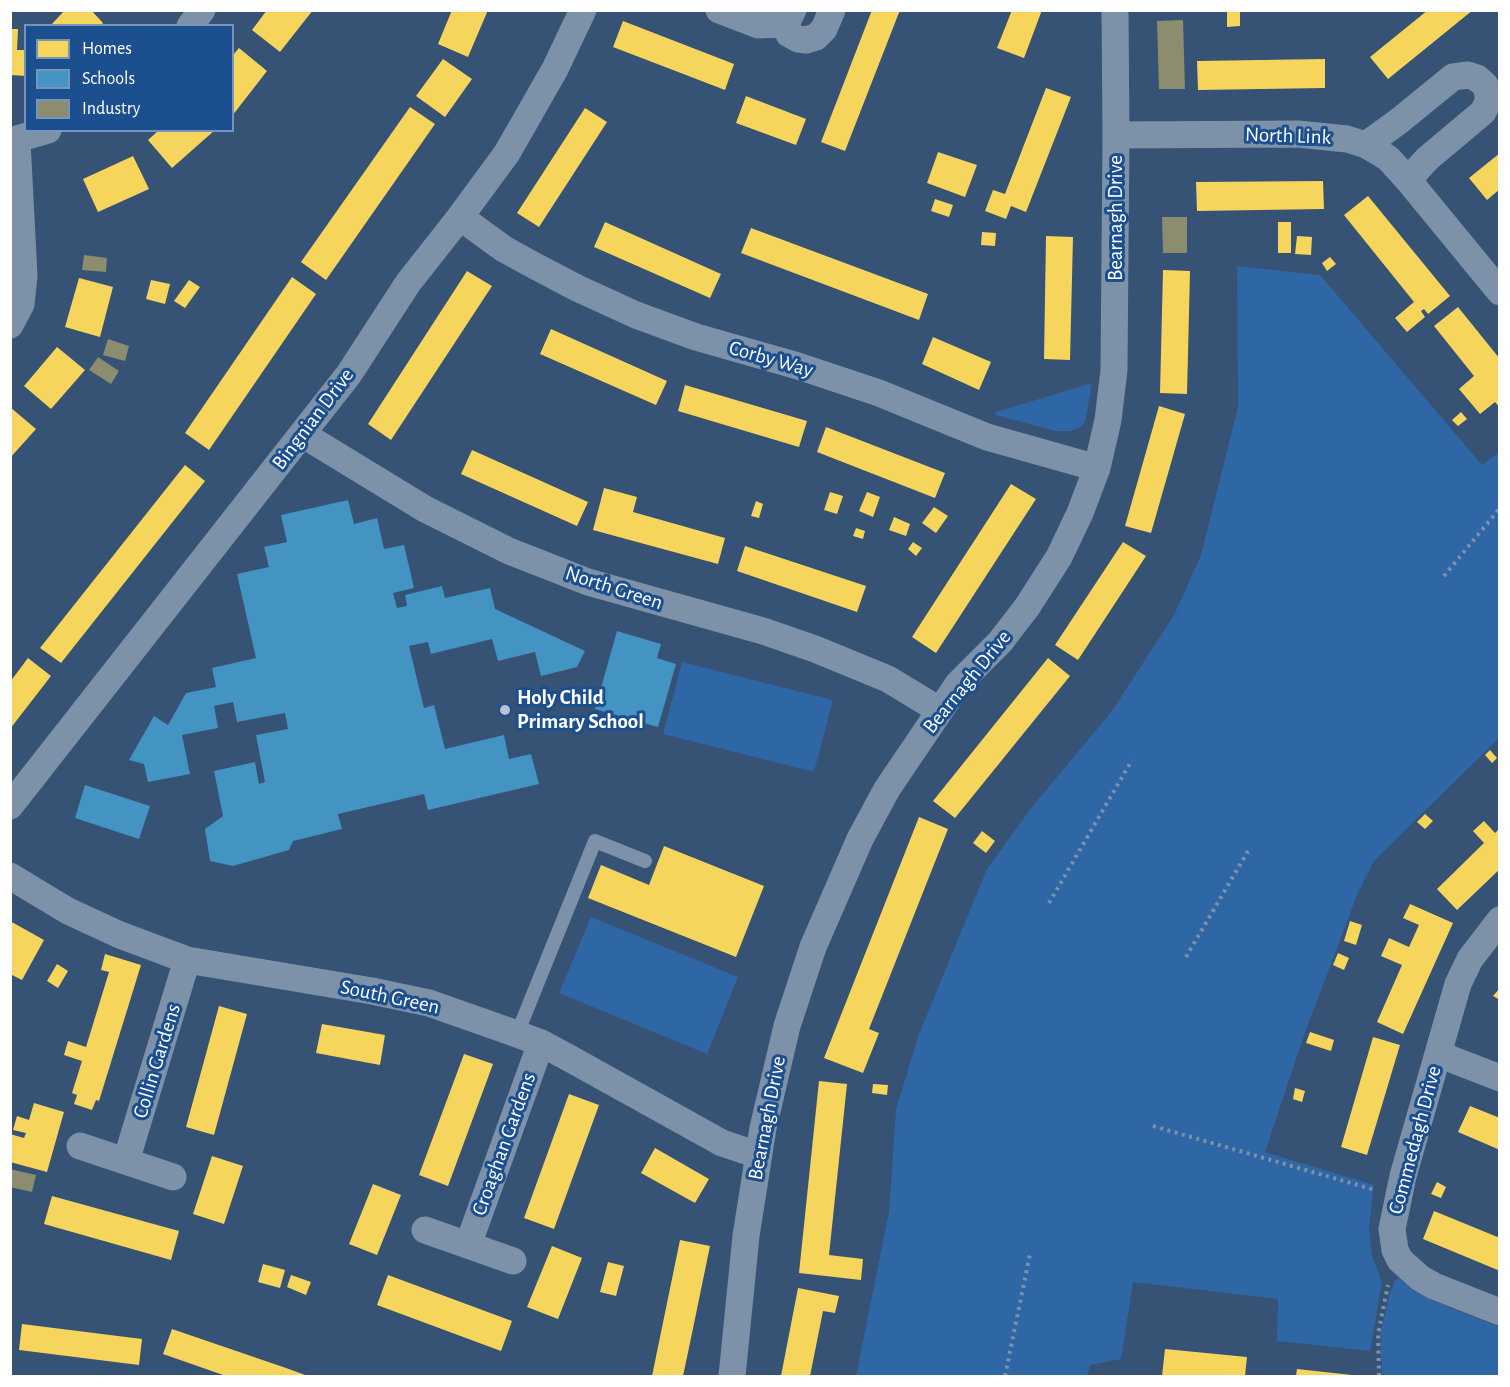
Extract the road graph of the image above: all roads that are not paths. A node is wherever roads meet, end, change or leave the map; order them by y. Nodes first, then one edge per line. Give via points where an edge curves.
1 (202, 10) edge
2 (583, 10) edge
3 (719, 10) edge
4 (832, 10) edge
5 (1115, 10) edge
6 (790, 17) edge
7 (192, 24) edge
8 (42, 132) edge
9 (1116, 135) junction
10 (14, 141) edge
11 (1366, 145) junction
12 (1408, 180) junction
13 (460, 217) junction
14 (1500, 292) edge
15 (10, 325) edge
16 (302, 434) junction
17 (1097, 468) junction
18 (939, 710) junction
19 (10, 806) edge
20 (645, 861) dead end
21 (10, 876) edge
22 (1500, 920) edge
23 (187, 960) junction
24 (529, 1039) junction
25 (1438, 1054) junction
26 (1500, 1078) edge
27 (80, 1146) dead end
28 (758, 1155) junction
29 (126, 1161) junction
30 (173, 1177) dead end
31 (424, 1230) dead end
32 (468, 1245) junction
33 (513, 1261) dead end
34 (1500, 1312) edge
35 (732, 1377) edge

1 - 7 street
2 - 13 street, Bingnian Drive via 533,111
3 - 6 street via 758,25
4 - 6 street via 824,29 806,40 789,34
5 - 9 street, Bearnagh Drive
8 - 10 street
9 - 11 street, North Link via 1298,134
9 - 17 street, Bearnagh Drive via 1114,370
10 - 15 street via 24,276 21,304
11 - 12 street, North Link via 1388,159
11 - 12 street via 1453,77 1477,78 1488,93 1483,112
12 - 14 street, North Link
13 - 16 street, Bingnian Drive via 408,283 349,374
13 - 17 street, Corby Way via 504,249 636,315 879,393 987,437
16 - 18 street, North Green via 425,508 509,551 588,582 815,649 888,679
16 - 19 street, Bingnian Drive
17 - 18 street, Bearnagh Drive via 1059,557 1027,607
18 - 28 street, Bearnagh Drive via 887,789 860,839 813,947 787,1026
20 - 24 lane via 595,841
21 - 23 street, South Green via 68,911
22 - 25 street, Commedagh Drive via 1470,959 1458,984
23 - 24 street, South Green via 429,1003
23 - 29 street, Collin Gardens
24 - 28 street, South Green via 722,1143
24 - 32 street, Croaghan Gardens
25 - 26 street
25 - 34 street, Commedagh Drive via 1394,1212 1393,1241 1400,1260 1420,1278
27 - 29 street
28 - 35 street, Bearnagh Drive
29 - 30 street
31 - 32 street
32 - 33 street

